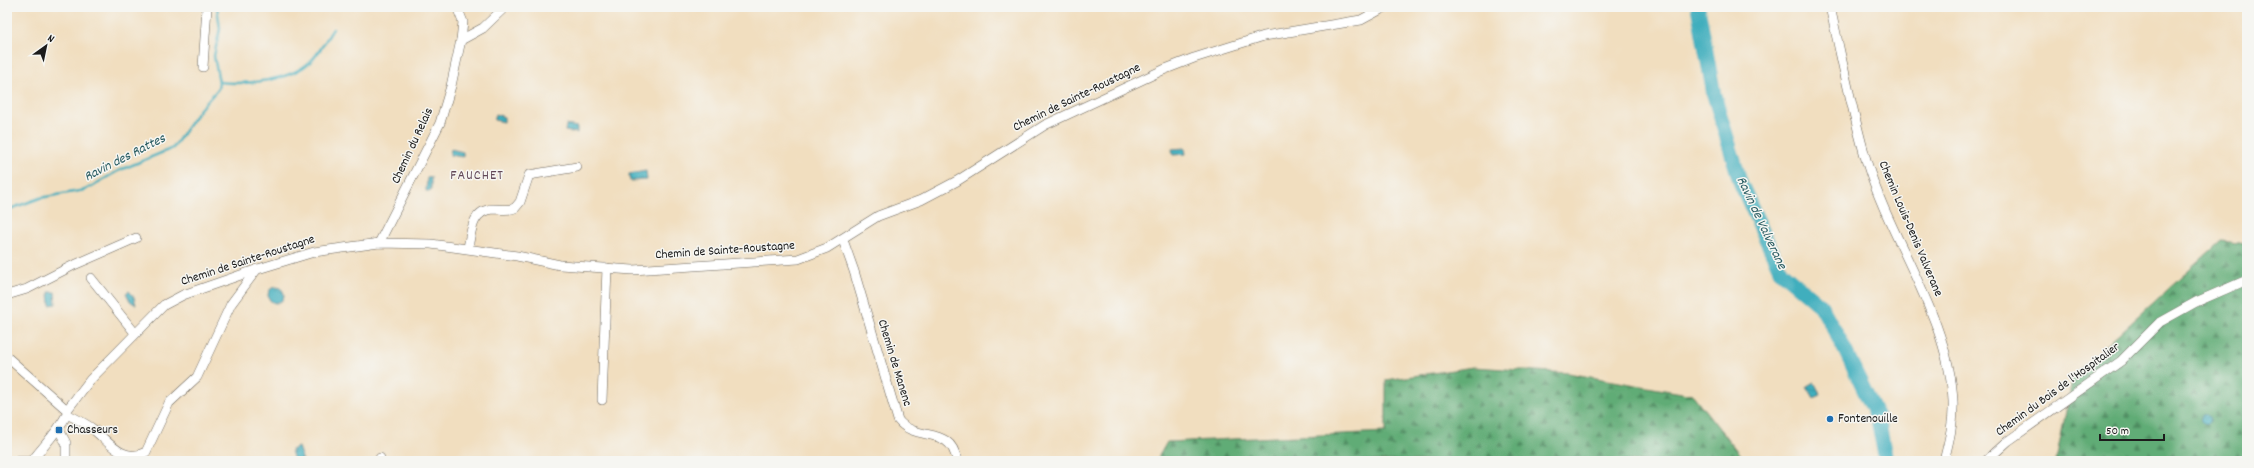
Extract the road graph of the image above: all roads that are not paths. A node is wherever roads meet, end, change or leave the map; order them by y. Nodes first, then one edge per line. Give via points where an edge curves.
1 (207, 7) edge
2 (457, 7) edge
3 (505, 7) edge
4 (1385, 7) edge
5 (1830, 7) edge
6 (461, 40) junction
7 (203, 68) dead end
8 (577, 167) dead end
9 (136, 238) dead end
10 (843, 240) junction
11 (378, 243) junction
12 (468, 248) junction
13 (258, 268) junction
14 (608, 268) junction
15 (91, 278) dead end
16 (2247, 280) edge
17 (7, 295) edge
18 (136, 333) junction
19 (7, 357) edge
20 (602, 400) dead end
21 (67, 412) junction
22 (59, 430) junction
23 (146, 452) junction
24 (16, 461) edge
25 (31, 461) edge
26 (66, 461) edge
27 (149, 461) edge
28 (957, 461) edge
29 (1944, 461) edge
30 (1986, 461) edge

1 - 7 street
2 - 6 street, Chemin du Relais via 464,22
3 - 6 street via 483,28
4 - 10 street, Chemin de Sainte-Roustagne via 1361,20 1264,36 1163,70 1045,125 957,181 921,200 878,216
5 - 29 street, Chemin Louis-Denis Valverane via 1867,163 1888,217 1937,326 1952,386 1953,403 1951,434
6 - 11 street, Chemin du Relais via 440,123
8 - 12 street via 529,175 520,202 515,208 487,210 476,217 472,224
9 - 17 street via 27,289
10 - 14 street, Chemin de Sainte-Roustagne via 819,252 790,260 662,268
10 - 28 street, Chemin de Manenc via 898,420 911,430 948,441
11 - 12 street, Chemin de Sainte-Roustagne
11 - 13 street, Chemin de Sainte-Roustagne via 314,252
12 - 14 street, Chemin de Sainte-Roustagne via 560,265
13 - 18 street, Chemin de Sainte-Roustagne via 174,298 154,313
13 - 23 street via 231,304 197,376 169,403
14 - 20 street
15 - 18 street
16 - 30 street, Chemin du Bois de l'Hospitalier via 2160,322 2121,361 2008,441
18 - 21 street, Chemin de Sainte-Roustagne via 90,380
19 - 21 street
21 - 22 street, Chemin de Sainte-Roustagne
21 - 23 street via 93,429 117,451 136,456
22 - 25 street via 48,439
22 - 26 street via 66,443
23 - 27 street
24 - 25 street

